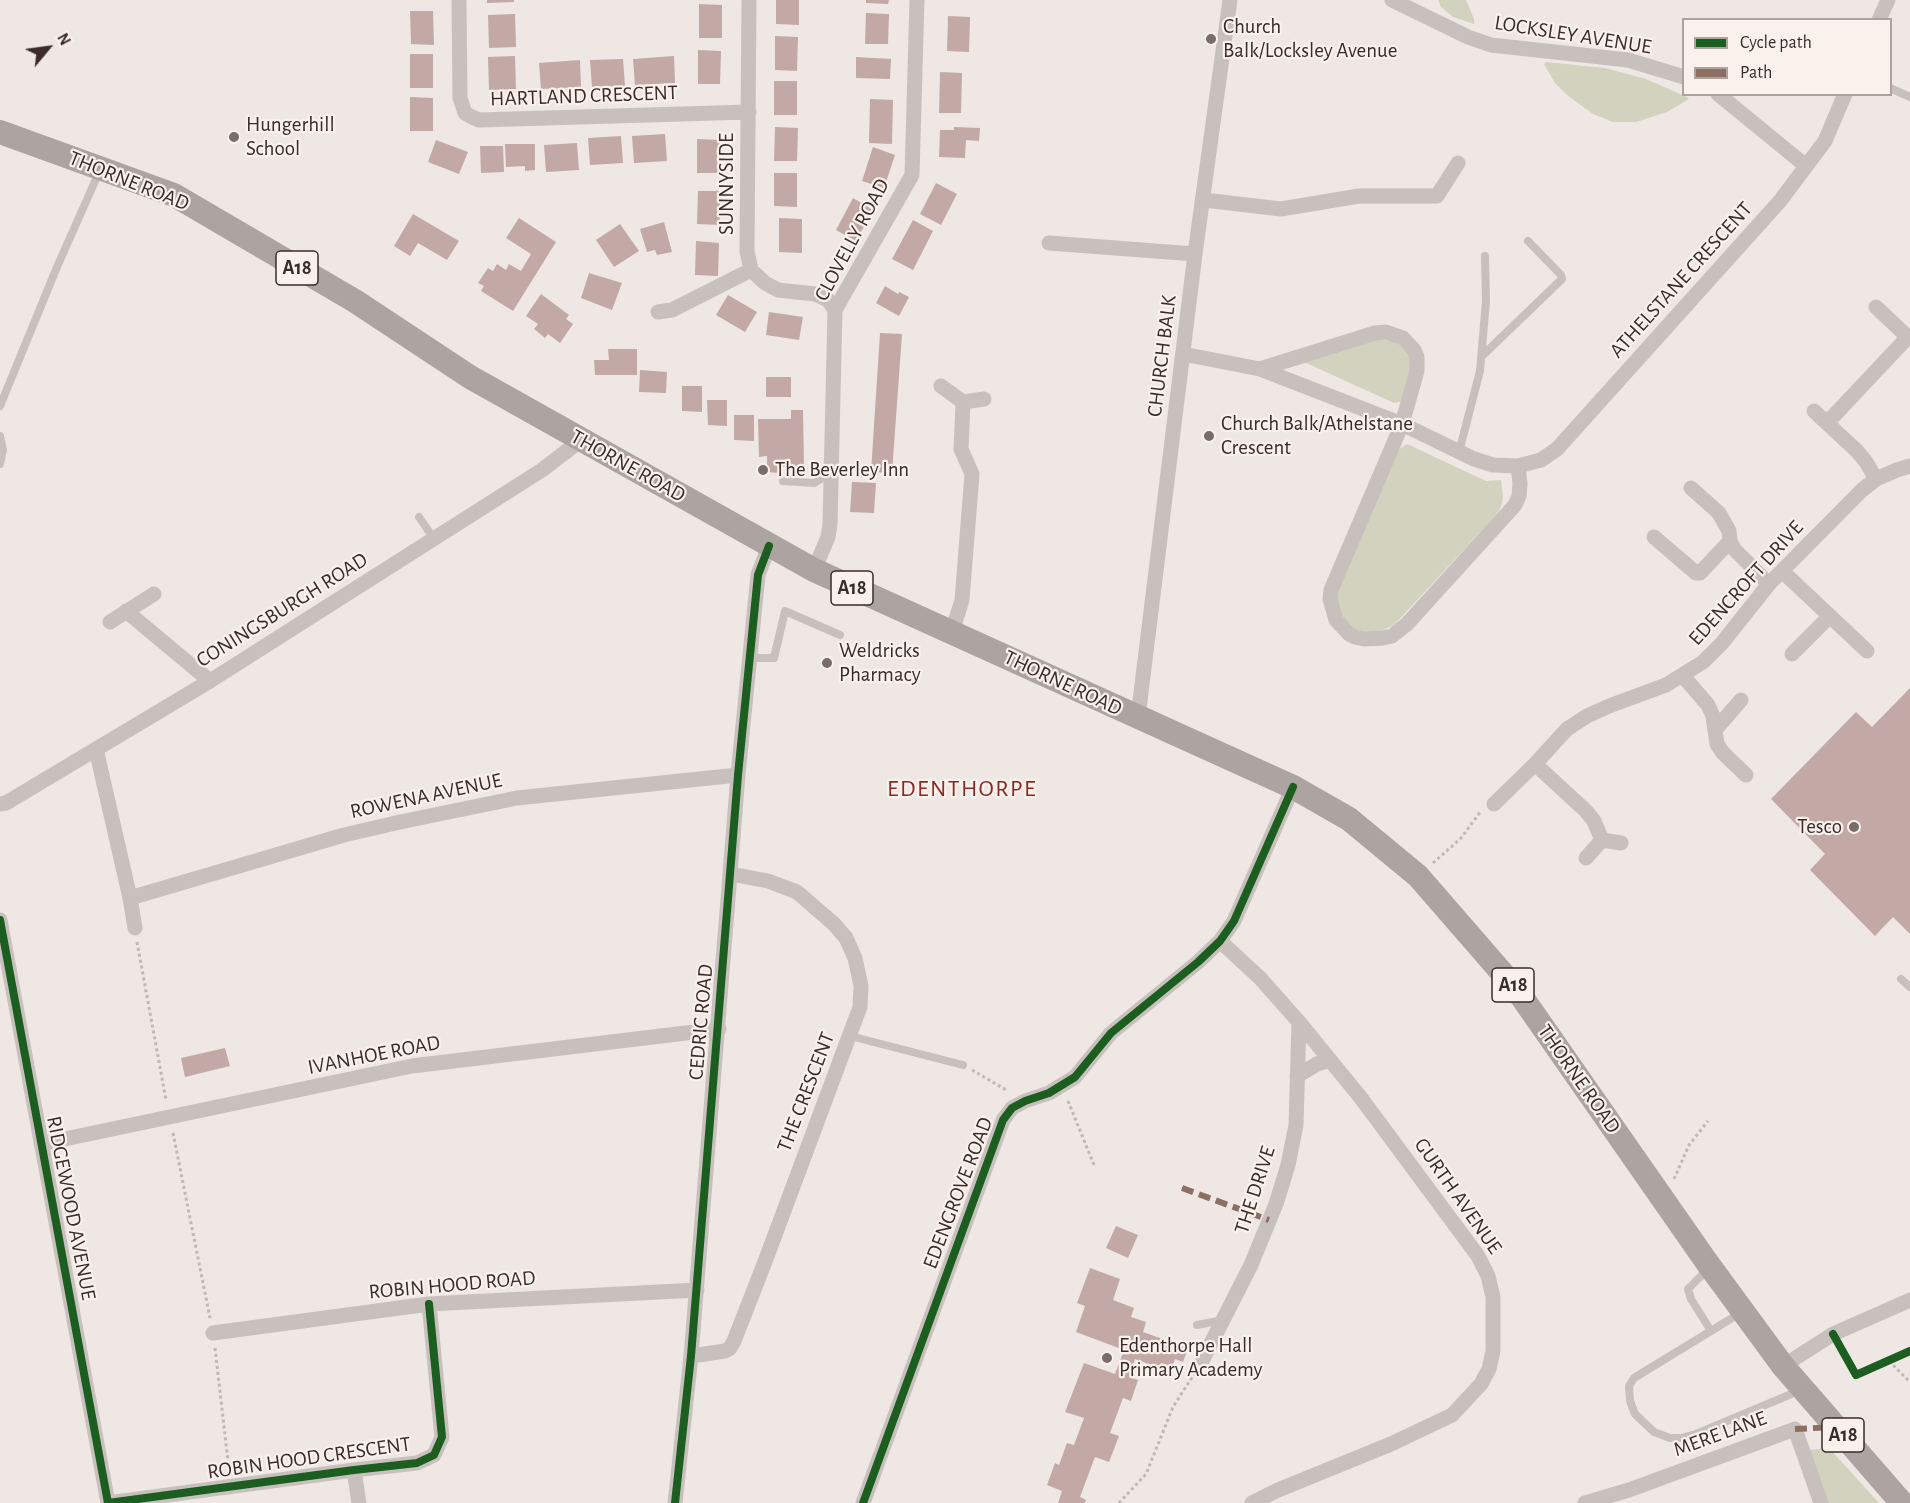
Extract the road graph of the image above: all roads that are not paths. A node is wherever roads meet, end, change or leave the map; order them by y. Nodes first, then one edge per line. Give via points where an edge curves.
1 (459, 0) edge
2 (749, 0) edge
3 (917, 0) edge
4 (1230, 0) edge
5 (1392, 0) edge
6 (1888, 0) edge
7 (1419, 6) edge
8 (1880, 18) edge
9 (1682, 77) edge
10 (1892, 89) edge
11 (1720, 96) edge
12 (1844, 96) edge
13 (1910, 97) edge
14 (748, 112) junction
15 (0, 132) edge
16 (1458, 163) dead end
17 (1806, 166) junction
18 (100, 169) junction
19 (1204, 200) junction
20 (1528, 241) dead end
21 (1049, 243) dead end
22 (1196, 254) junction
23 (1485, 256) dead end
24 (751, 270) junction
25 (1875, 307) dead end
26 (835, 310) junction
27 (658, 312) dead end
28 (1909, 338) edge
29 (1183, 354) junction
30 (1482, 356) junction
31 (1260, 369) junction
32 (941, 386) dead end
33 (984, 399) dead end
34 (963, 402) junction
35 (0, 406) edge
36 (1814, 411) dead end
37 (1827, 423) junction
38 (1402, 424) junction
39 (0, 436) edge
40 (577, 438) junction
41 (1459, 452) junction
42 (0, 464) edge
43 (1518, 466) junction
44 (1910, 466) edge
45 (832, 472) junction
46 (1876, 479) junction
47 (783, 481) dead end
48 (1691, 488) dead end
49 (419, 517) dead end
50 (1654, 537) dead end
51 (434, 539) junction
52 (1730, 542) junction
53 (769, 546) junction
54 (814, 570) junction
55 (1782, 571) junction
56 (1769, 584) junction
57 (154, 594) dead end
58 (126, 611) junction
59 (1830, 616) junction
60 (110, 622) dead end
61 (952, 632) junction
62 (840, 635) dead end
63 (1867, 651) dead end
64 (1791, 654) dead end
65 (750, 658) junction
66 (1683, 676) junction
67 (210, 681) junction
68 (1741, 700) dead end
69 (1138, 717) junction
70 (1715, 730) junction
71 (96, 749) junction
72 (1535, 764) junction
73 (738, 775) junction
74 (1746, 775) dead end
75 (1293, 787) junction
76 (0, 804) edge
77 (1494, 804) road end
78 (1602, 840) junction
79 (1621, 843) dead end
80 (1586, 858) dead end
81 (731, 874) junction
82 (130, 898) junction
83 (0, 920) edge
84 (135, 928) road end
85 (1220, 941) junction
86 (1901, 979) dead end
87 (1910, 987) edge
88 (1299, 1022) junction
89 (719, 1029) junction
90 (850, 1036) junction
91 (1330, 1060) junction
92 (963, 1065) road end
93 (1298, 1076) junction
94 (41, 1144) junction
95 (1710, 1267) junction
96 (697, 1290) junction
97 (1910, 1300) edge
98 (429, 1304) junction
99 (1743, 1312) junction
100 (1223, 1320) junction
101 (1197, 1325) dead end
102 (1711, 1331) junction
103 (213, 1333) road end
104 (692, 1356) junction
105 (1203, 1359) road end
106 (1783, 1366) junction
107 (1803, 1389) junction
108 (354, 1470) junction
109 (108, 1503) edge
110 (358, 1503) edge
111 (675, 1503) edge
112 (863, 1503) edge
113 (1252, 1503) edge
114 (1585, 1503) edge
115 (1821, 1503) edge
116 (1902, 1503) edge

1 - 14 street, HARTLAND CRESCENT via 460,98 465,113 479,120
2 - 14 street, SUNNYSIDE
3 - 26 street, CLOVELLY ROAD via 912,175
4 - 19 street, CHURCH BALK
5 - 7 street, LOCKSLEY AVENUE
6 - 8 street
7 - 9 street, LOCKSLEY AVENUE via 1468,37 1491,45 1628,60
10 - 13 lane
11 - 17 street
12 - 17 street, ATHELSTANE CRESCENT via 1825,141
14 - 24 street, SUNNYSIDE via 747,251
15 - 18 main road, THORNE ROAD / A18
16 - 19 street via 1437,196 1359,195 1281,209
17 - 43 street, ATHELSTANE CRESCENT via 1780,201 1557,449 1541,460
18 - 35 lane
18 - 40 main road, THORNE ROAD / A18 via 174,195 355,302 470,377
19 - 22 street, CHURCH BALK
20 - 30 lane via 1562,279
21 - 22 street
22 - 29 street, CHURCH BALK
23 - 30 lane
24 - 26 street via 778,290 815,294 828,300
24 - 27 street via 672,310
25 - 28 street
26 - 45 street, CLOVELLY ROAD
28 - 37 street
29 - 31 street, ATHELSTANE CRESCENT
29 - 69 street, CHURCH BALK
30 - 41 lane
31 - 38 street, ATHELSTANE CRESCENT
31 - 38 street, ATHELSTANE CRESCENT via 1375,333 1394,334 1409,343 1417,357
32 - 34 street
33 - 34 street
34 - 61 street via 962,449 972,474 962,600
36 - 37 street
37 - 46 street via 1857,451
38 - 41 street, ATHELSTANE CRESCENT
38 - 43 street, ATHELSTANE CRESCENT via 1331,590 1336,620 1355,637 1392,636 1407,624 1515,505 1520,484
39 - 42 lane
40 - 51 street, CONINGSBURGH ROAD via 572,447 542,470
40 - 53 main road, THORNE ROAD / A18
41 - 43 street, ATHELSTANE CRESCENT via 1493,465
44 - 46 street, EDENCROFT DRIVE
45 - 47 lane via 814,483
45 - 54 street, CLOVELLY ROAD via 828,537
46 - 55 street, EDENCROFT DRIVE
48 - 52 street via 1719,513
49 - 51 lane
50 - 52 street via 1696,573
51 - 67 street, CONINGSBURGH ROAD
52 - 56 street
53 - 54 main road, THORNE ROAD / A18
53 - 65 street, CEDRIC ROAD via 758,575
54 - 61 main road, THORNE ROAD / A18
55 - 56 street, EDENCROFT DRIVE
55 - 59 street
56 - 66 street, EDENCROFT DRIVE via 1722,643
57 - 58 street
58 - 60 street
58 - 67 street
59 - 63 street
59 - 64 street
61 - 69 main road, THORNE ROAD / A18
62 - 65 lane via 784,611 774,658
65 - 73 street, CEDRIC ROAD
66 - 70 street via 1708,705
66 - 72 street, EDENCROFT DRIVE via 1587,716 1567,729
67 - 71 street, CONINGSBURGH ROAD
68 - 70 street
69 - 75 main road, THORNE ROAD / A18
70 - 74 street via 1722,753
71 - 76 street, CONINGSBURGH ROAD
71 - 82 street
72 - 77 street, EDENCROFT DRIVE
72 - 78 street via 1586,811
73 - 81 street, CEDRIC ROAD
73 - 82 street, ROWENA AVENUE via 517,798 423,817 344,835
75 - 85 street, EDENGROVE ROAD via 1234,921
75 - 95 main road, THORNE ROAD / A18 via 1349,819 1418,876 1517,990
78 - 79 street
78 - 80 street
81 - 89 street, CEDRIC ROAD
81 - 90 street, THE CRESCENT via 797,892 846,938 861,986 860,1006
82 - 84 street
83 - 94 street, RIDGEWOOD AVENUE
85 - 88 street, GURTH AVENUE
85 - 112 street, EDENGROVE ROAD via 1111,1033 1075,1077 1012,1108 1003,1120
86 - 87 lane
88 - 91 street, GURTH AVENUE
88 - 93 street, THE DRIVE
89 - 94 street, IVANHOE ROAD via 412,1066
89 - 96 street, CEDRIC ROAD
90 - 92 lane
90 - 104 street, THE CRESCENT via 734,1341 725,1351
91 - 93 street
91 - 113 street, GURTH AVENUE via 1478,1256 1493,1297 1493,1351 1481,1384 1452,1415
93 - 100 street, THE DRIVE via 1296,1125 1288,1165 1251,1265
94 - 109 street, RIDGEWOOD AVENUE
95 - 99 main road, THORNE ROAD / A18
95 - 102 lane via 1688,1289
96 - 98 street, ROBIN HOOD ROAD
96 - 104 street, CEDRIC ROAD
97 - 106 street via 1833,1334
98 - 103 street, ROBIN HOOD ROAD
98 - 108 street, ROBIN HOOD CRESCENT via 442,1437 434,1455 417,1463
99 - 102 lane
99 - 106 main road, THORNE ROAD / A18
100 - 101 lane
100 - 105 street, THE DRIVE
102 - 107 lane via 1634,1378 1629,1386 1635,1414 1654,1432 1670,1438 1696,1434
104 - 111 street, CEDRIC ROAD
106 - 107 main road, THORNE ROAD / A18
107 - 116 main road, THORNE ROAD / A18
108 - 109 street, ROBIN HOOD CRESCENT
108 - 110 street
114 - 115 street, MERE LANE via 1795,1429

